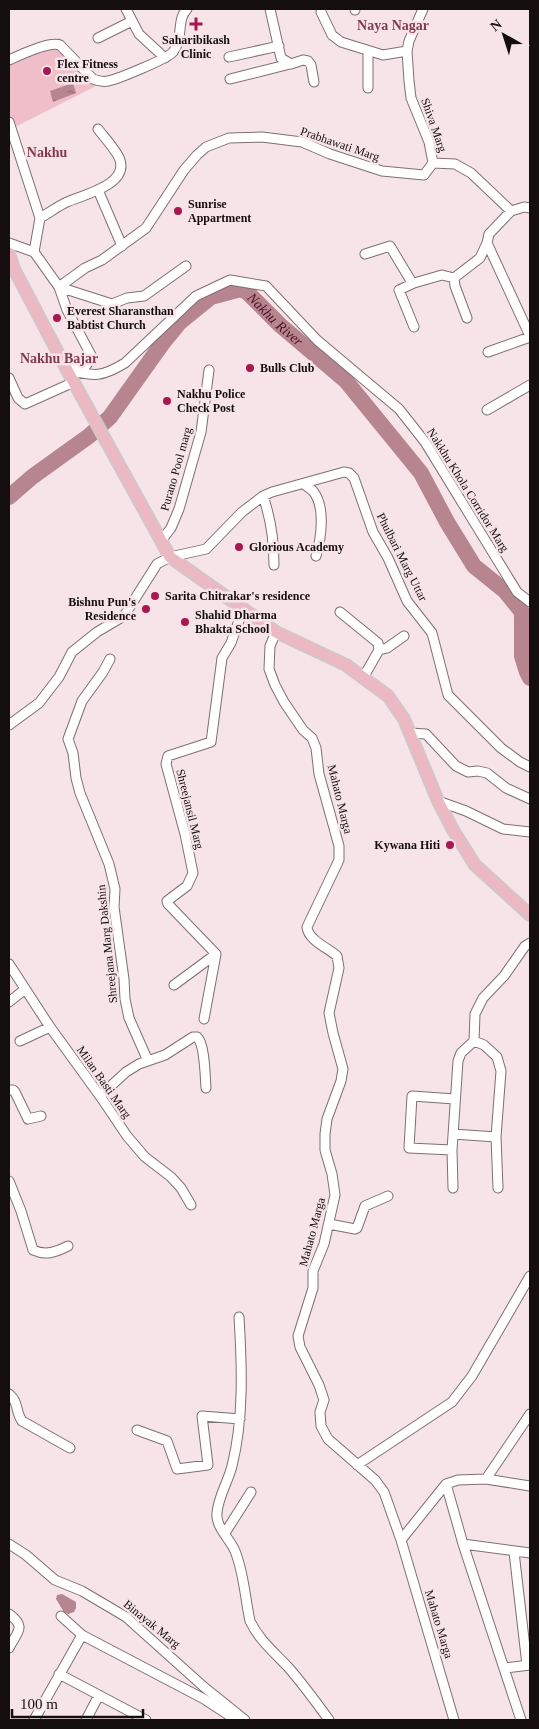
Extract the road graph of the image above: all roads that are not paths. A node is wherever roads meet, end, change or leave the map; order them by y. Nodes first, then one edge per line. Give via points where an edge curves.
1 (126, 9) edge
2 (188, 9) edge
3 (270, 9) edge
4 (423, 9) edge
5 (321, 12) dead end
6 (132, 21) junction
7 (98, 38) dead end
8 (279, 46) junction
9 (368, 51) junction
10 (407, 51) junction
11 (229, 57) dead end
12 (165, 58) junction
13 (9, 60) edge
14 (291, 64) junction
15 (230, 79) dead end
16 (314, 82) dead end
17 (368, 88) dead end
18 (9, 122) edge
19 (98, 129) dead end
20 (433, 163) junction
21 (98, 190) junction
22 (530, 209) edge
23 (511, 211) junction
24 (40, 218) junction
25 (9, 242) edge
26 (487, 243) junction
27 (122, 246) junction
28 (34, 252) junction
29 (9, 253) edge
30 (365, 254) dead end
31 (186, 266) dead end
32 (12, 268) edge
33 (454, 278) junction
34 (414, 283) junction
35 (59, 287) junction
36 (467, 318) dead end
37 (414, 327) dead end
38 (530, 337) edge
39 (488, 352) dead end
40 (67, 370) junction
41 (209, 370) dead end
42 (9, 378) edge
43 (74, 382) junction
44 (530, 385) edge
45 (487, 410) dead end
46 (304, 484) junction
47 (263, 496) junction
48 (161, 541) junction
49 (316, 556) dead end
50 (170, 557) junction
51 (274, 565) dead end
52 (530, 602) edge
53 (243, 609) junction
54 (340, 612) dead end
55 (276, 632) junction
56 (404, 636) dead end
57 (379, 650) junction
58 (110, 659) dead end
59 (363, 678) junction
60 (9, 725) edge
61 (410, 732) junction
62 (530, 767) edge
63 (530, 799) edge
64 (438, 801) junction
65 (530, 832) edge
66 (530, 915) edge
67 (530, 943) edge
68 (216, 954) junction
69 (9, 964) edge
70 (174, 985) dead end
71 (24, 990) junction
72 (9, 1002) edge
73 (204, 1020) dead end
74 (50, 1027) junction
75 (20, 1041) dead end
76 (474, 1041) junction
77 (148, 1061) junction
78 (206, 1088) dead end
79 (9, 1090) edge
80 (100, 1096) junction
81 (455, 1099) junction
82 (41, 1116) dead end
83 (453, 1134) junction
84 (496, 1137) junction
85 (452, 1150) junction
86 (9, 1181) edge
87 (453, 1188) dead end
88 (498, 1188) dead end
89 (388, 1196) dead end
90 (191, 1205) dead end
91 (329, 1224) junction
92 (68, 1246) dead end
93 (530, 1276) edge
94 (239, 1317) dead end
95 (9, 1394) edge
96 (530, 1416) edge
97 (240, 1419) junction
98 (137, 1430) dead end
99 (70, 1448) dead end
100 (357, 1465) junction
101 (486, 1479) junction
102 (446, 1484) junction
103 (530, 1486) edge
104 (250, 1492) dead end
105 (225, 1534) junction
106 (401, 1540) junction
107 (9, 1544) edge
108 (463, 1544) junction
109 (514, 1552) junction
110 (530, 1554) edge
111 (9, 1614) edge
112 (61, 1616) dead end
113 (82, 1635) junction
114 (9, 1648) edge
115 (529, 1665) edge
116 (505, 1668) junction
117 (59, 1674) junction
118 (99, 1695) junction
119 (141, 1719) edge
120 (34, 1720) edge
121 (86, 1720) edge
122 (236, 1720) edge
123 (245, 1720) edge
124 (329, 1720) edge
125 (454, 1720) edge
126 (521, 1720) edge

1 - 6 street
2 - 12 street via 181,18 181,34 173,52
3 - 8 street
4 - 10 street, Shiva Marg
5 - 9 street via 332,36
6 - 7 street
6 - 12 street via 139,34
8 - 11 street
8 - 14 street via 281,58
9 - 10 street via 383,56
9 - 17 street
10 - 20 street, Shiva Marg via 411,98 429,142
12 - 13 street via 107,82 93,79 57,44
14 - 15 street
14 - 16 street via 308,61
18 - 24 street
19 - 21 street via 121,161 121,172
20 - 23 street via 455,164 471,173
20 - 27 street, Prabhawati Marg via 424,175 396,173 330,154 302,142 245,136 229,138 206,147 197,155 146,228
21 - 24 street via 66,202
21 - 27 street
22 - 23 street via 524,207
23 - 26 street via 489,234
24 - 28 street
25 - 28 street
26 - 33 street via 480,258
26 - 38 street
27 - 35 street, Prabhawati Marg
28 - 35 street
29 - 32 main road
30 - 34 street via 390,246
31 - 35 street via 144,296 112,304
32 - 40 main road
33 - 34 street via 442,274
33 - 36 street
34 - 37 street via 399,290
35 - 40 street via 92,357 85,367
38 - 39 street
40 - 43 main road
40 - 52 street, Nakkhu Khola Corridor Marg via 99,375 113,370 125,363 196,296 230,280 266,286 317,340 399,408 425,442 517,592
41 - 48 street, Purano Pool marg via 201,432 179,509
42 - 43 street via 18,398 25,404
43 - 48 main road
44 - 45 street
46 - 47 street
46 - 49 street via 314,492 319,506 322,528
46 - 62 street, Phulbari Marg Uttar via 344,472 354,478 373,532 407,601 432,633 448,695 501,748
47 - 50 street via 242,512 206,549
47 - 51 street via 274,540
48 - 50 main road
50 - 53 main road
50 - 60 street via 153,569 124,616 72,652 59,678 39,703
53 - 55 main road
53 - 68 street, Shreejansil Marg via 232,643 222,658 211,742 168,756 166,764 193,874 187,886 167,901
54 - 57 street via 378,643
55 - 59 main road via 346,665
55 - 91 street, Mahato Marga via 270,646 269,669 284,702 316,748 319,774 339,846 339,860 307,927 311,936 337,956 340,968 329,1013 343,1069 325,1134 325,1150 335,1195
56 - 57 street
57 - 59 street
58 - 77 street, Shreejana Marg Dakshin via 82,701 68,739 80,793 109,864 115,889 114,907 125,999 129,1018
59 - 61 main road via 388,696
61 - 63 street via 426,734 456,766 468,772 487,773 506,788
61 - 64 main road
64 - 65 street via 503,829
64 - 66 main road via 475,865
67 - 76 street via 483,998 476,1014
68 - 70 street
68 - 73 street
69 - 71 street, Milan Basti Marg
71 - 72 street
71 - 74 street, Milan Basti Marg
74 - 75 street
74 - 80 street, Milan Basti Marg
76 - 81 street via 461,1053 458,1061
76 - 84 street via 497,1057 501,1071
77 - 78 street via 197,1037 202,1046
77 - 80 street via 126,1072
79 - 82 street via 15,1092 28,1119
80 - 90 street, Milan Basti Marg via 127,1136 171,1177
81 - 83 street
81 - 85 street via 412,1096 409,1148
83 - 84 street
83 - 85 street
84 - 88 street
85 - 87 street
86 - 92 street via 34,1250 46,1254
89 - 91 street via 365,1206 355,1229
91 - 100 street, Mahato Marga via 298,1336 324,1400 320,1426 328,1439
93 - 100 street via 472,1376 452,1402
94 - 97 street
95 - 99 street via 17,1403 22,1421
96 - 101 street
97 - 98 street via 202,1416 208,1465 177,1469 167,1441
97 - 105 street via 232,1466 216,1514
100 - 106 street, Mahato Marga via 384,1492
101 - 102 street
101 - 103 street
102 - 106 street
102 - 108 street
104 - 105 street
105 - 124 street via 242,1570 254,1629
106 - 125 street, Mahato Marga
107 - 123 street, Binayak Marg via 55,1580 82,1591 126,1617
108 - 109 street
108 - 116 street
109 - 110 street
109 - 115 street
111 - 114 street via 20,1624
112 - 113 street
113 - 117 street
113 - 122 street via 204,1699
115 - 116 street
116 - 126 street
117 - 118 street
117 - 120 street
118 - 119 street
118 - 121 street

